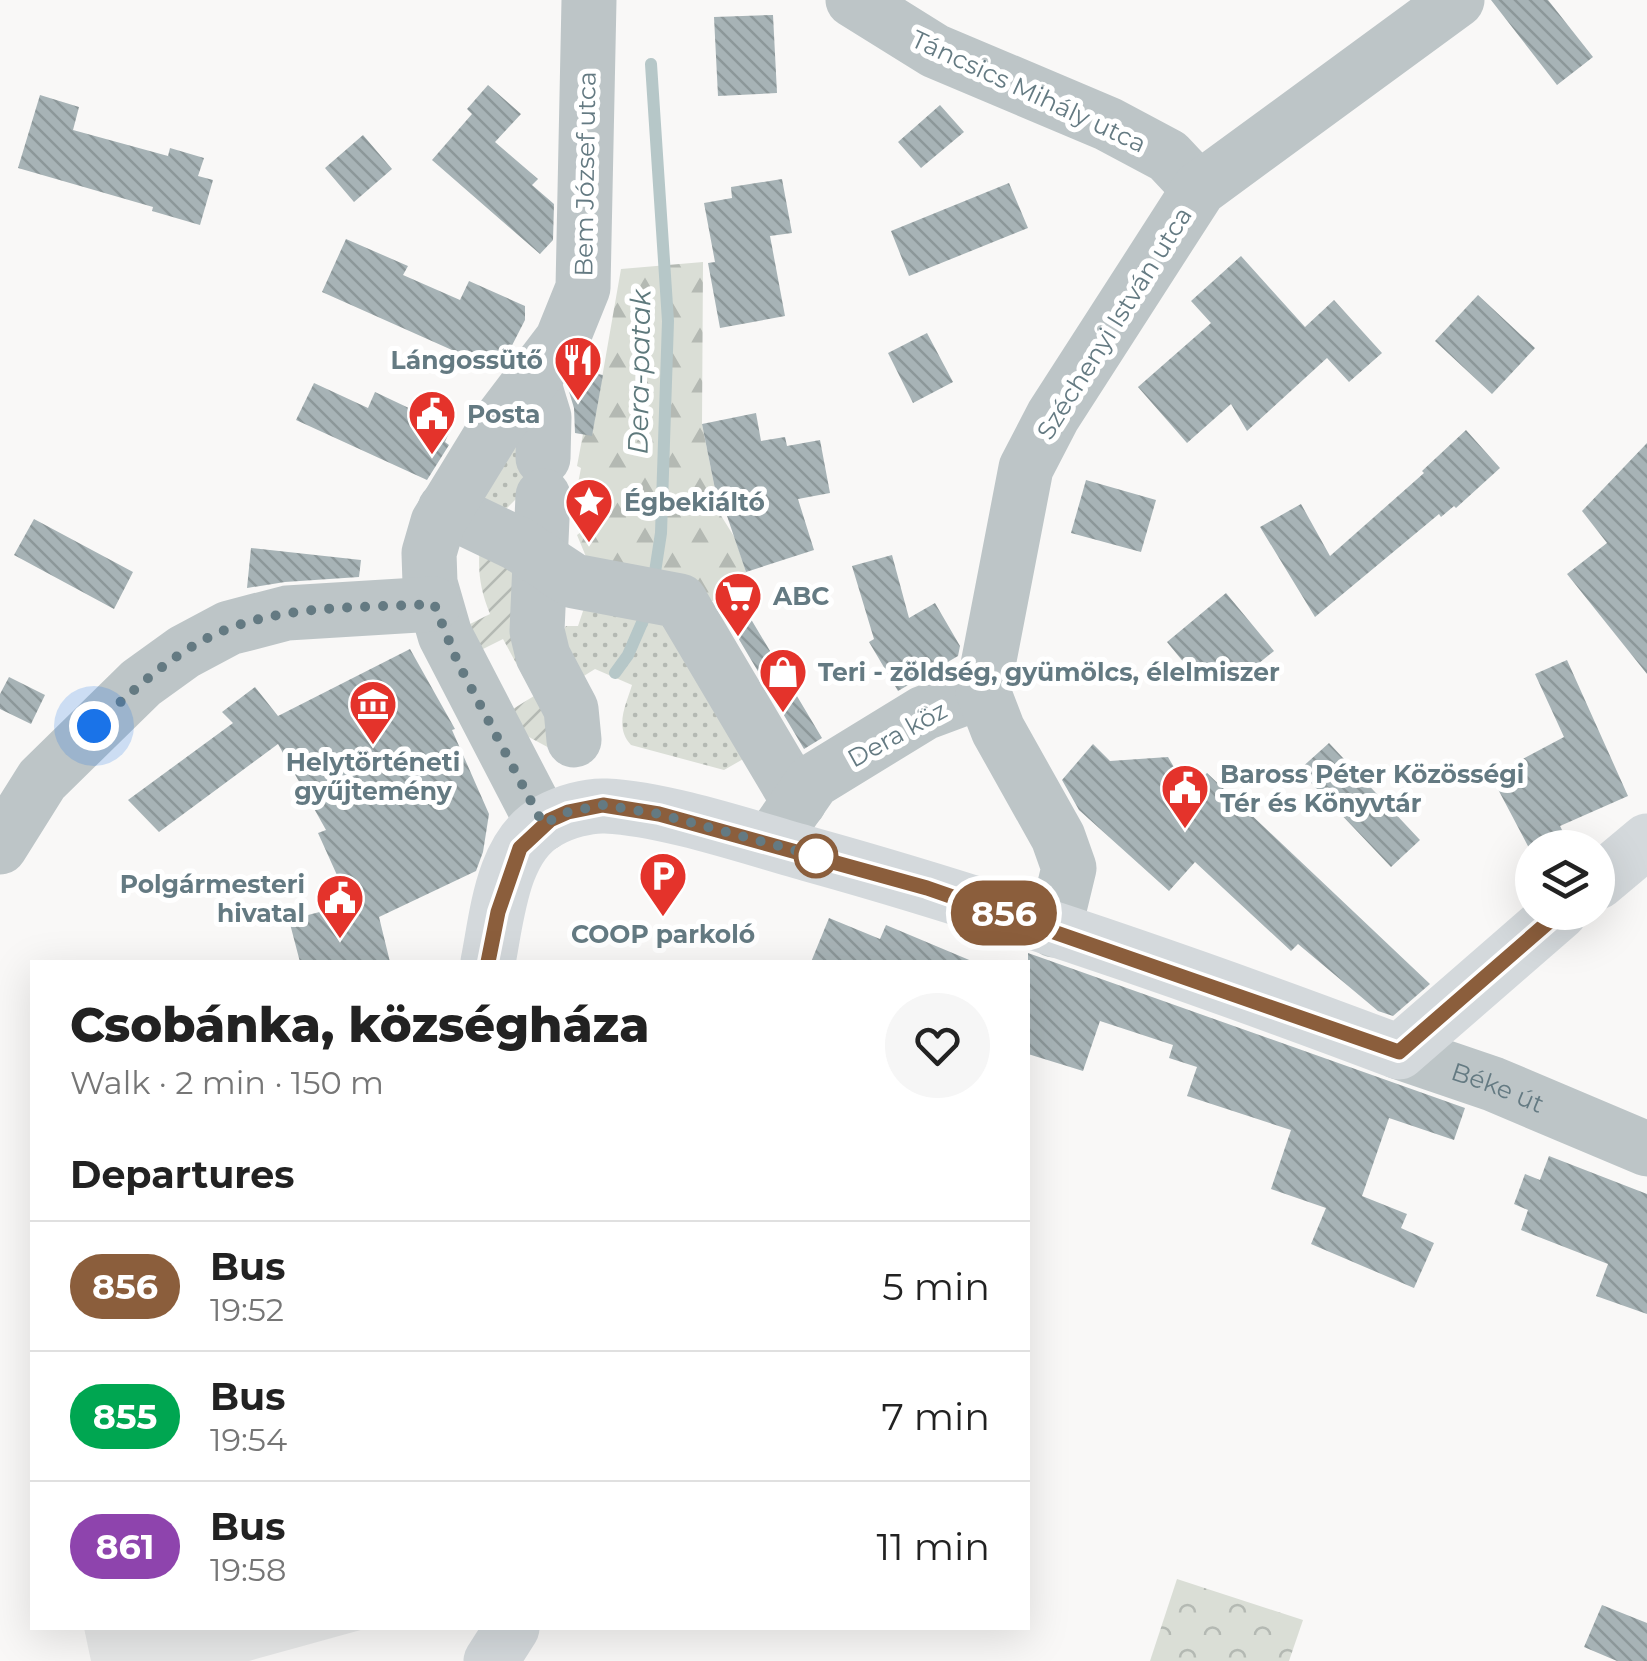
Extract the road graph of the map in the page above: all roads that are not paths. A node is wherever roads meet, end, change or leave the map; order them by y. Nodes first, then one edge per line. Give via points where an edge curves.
1 (589, 0) edge
2 (853, 0) edge
3 (1457, 0) edge
4 (1199, 189) junction
5 (532, 378) junction
6 (445, 509) junction
7 (542, 558) junction
8 (434, 604) junction
9 (983, 691) junction
10 (574, 740) dead end
11 (794, 809) junction
12 (543, 824) junction
13 (1647, 841) edge
14 (0, 847) edge
15 (1615, 868) edge
16 (1054, 930) junction
17 (1539, 930) edge
18 (488, 960) edge
19 (1399, 1052) junction
20 (1647, 1149) edge
21 (511, 1630) edge
22 (491, 1661) edge

1 - 5 street, Bem József utca via 583,288 568,330
2 - 4 street, Táncsics Mihály utca via 935,51 1168,156
3 - 4 street, Széchenyi István utca
4 - 9 street, Széchenyi István utca via 1026,468
5 - 6 street, Bem József utca
5 - 7 street via 544,417
6 - 7 street
6 - 8 street, Bem József utca via 429,554
7 - 10 street via 540,647 570,709
7 - 11 street via 574,581 680,601
8 - 12 street, Bem József utca
8 - 14 street via 287,612 229,628 184,652 141,683 42,780
9 - 11 street, Dera köz via 924,713
9 - 16 street via 1069,868
11 - 12 main road, Béke út via 659,814 603,805
11 - 16 main road, Béke út via 927,888
12 - 18 main road via 520,848
13 - 15 main road
16 - 19 main road, Béke út
17 - 19 main road
19 - 20 street, Béke út
21 - 22 main road

